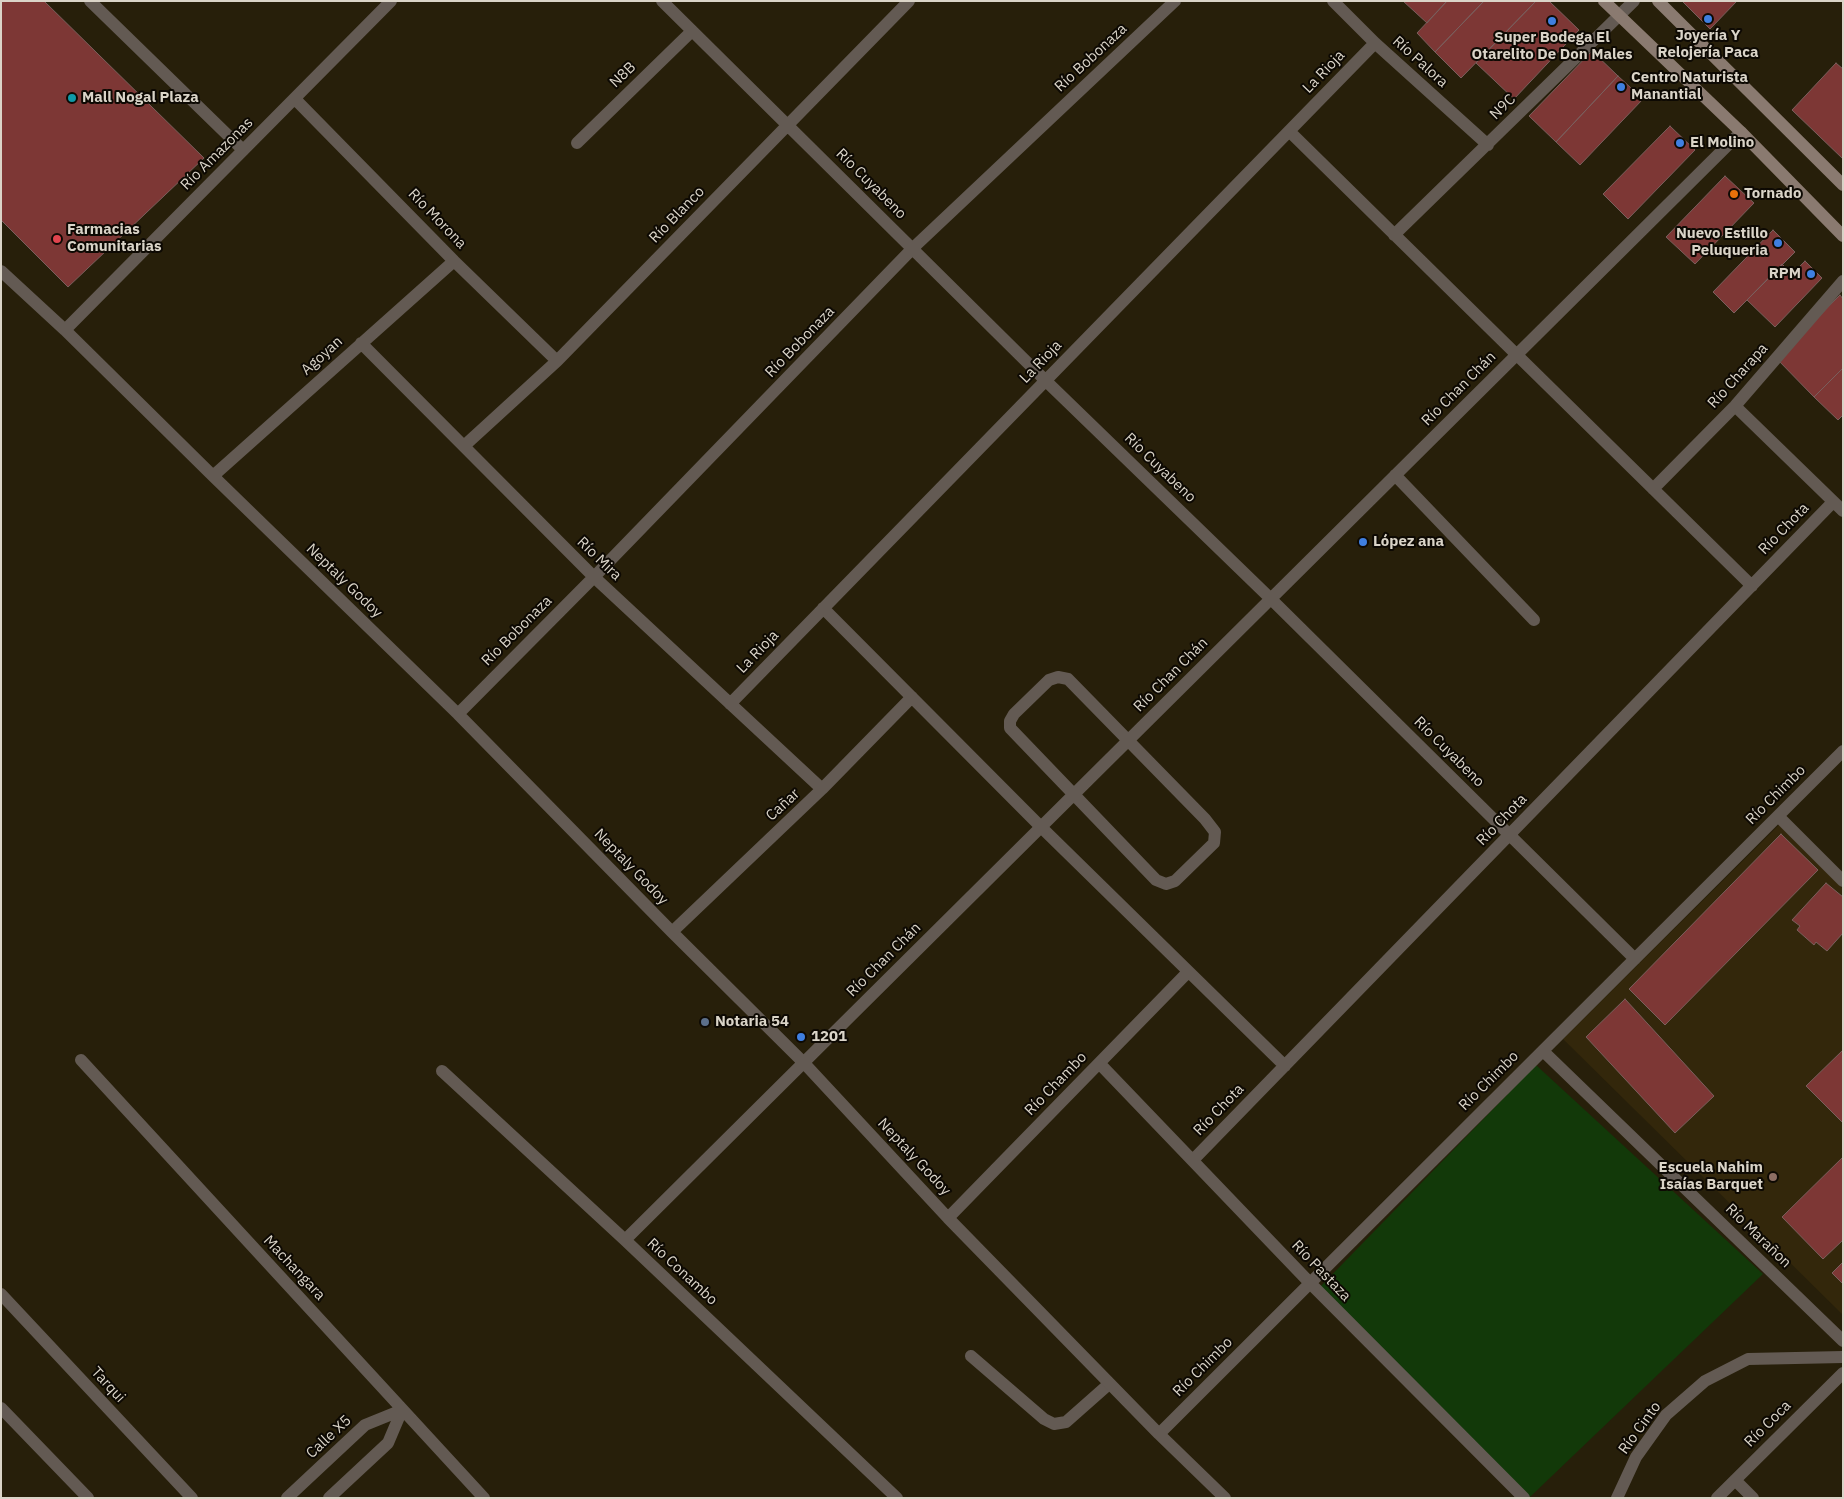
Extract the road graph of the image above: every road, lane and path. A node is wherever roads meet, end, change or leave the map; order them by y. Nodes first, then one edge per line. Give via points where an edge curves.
1 (90, 1) edge
2 (392, 1) edge
3 (662, 1) edge
4 (909, 1) edge
5 (1175, 1) edge
6 (1333, 1) edge
7 (1604, 1) edge
8 (1634, 1) edge
9 (1658, 1) edge
10 (1620, 15) junction
11 (692, 31) junction
12 (1375, 43) junction
13 (295, 99) junction
14 (788, 125) junction
15 (1289, 131) junction
16 (1741, 132) junction
17 (577, 143) dead end
18 (1488, 145) junction
19 (243, 150) junction
20 (1843, 185) edge
21 (1394, 235) junction
22 (1843, 236) edge
23 (913, 248) junction
24 (454, 261) junction
25 (1, 271) edge
26 (1843, 281) edge
27 (65, 330) junction
28 (362, 343) junction
29 (1517, 355) junction
30 (557, 361) junction
31 (1046, 380) junction
32 (1734, 406) junction
33 (464, 446) junction
34 (1395, 475) junction
35 (213, 476) junction
36 (1653, 489) junction
37 (1833, 502) junction
38 (1843, 511) edge
39 (594, 578) junction
40 (1752, 586) junction
41 (1271, 599) junction
42 (823, 608) junction
43 (1534, 620) dead end
44 (912, 697) junction
45 (730, 704) junction
46 (458, 714) junction
47 (1129, 740) junction
48 (1843, 751) edge
49 (822, 789) junction
50 (1073, 795) junction
51 (1778, 816) junction
52 (1041, 827) junction
53 (1509, 835) junction
54 (1843, 881) edge
55 (672, 932) junction
56 (1635, 959) junction
57 (1188, 972) junction
58 (1543, 1051) junction
59 (81, 1060) dead end
60 (1099, 1062) junction
61 (804, 1063) junction
62 (1285, 1066) junction
63 (442, 1071) dead end
64 (1193, 1160) junction
65 (948, 1218) junction
66 (625, 1240) junction
67 (1310, 1284) junction
68 (1, 1294) edge
69 (1843, 1341) edge
70 (971, 1356) dead end
71 (1843, 1357) edge
72 (1843, 1373) edge
73 (1109, 1384) junction
74 (1, 1408) edge
75 (402, 1410) junction
76 (1159, 1434) junction
77 (1735, 1480) junction
78 (88, 1498) edge
79 (192, 1498) edge
80 (287, 1498) edge
81 (329, 1498) edge
82 (484, 1498) edge
83 (897, 1498) edge
84 (1225, 1498) edge
85 (1524, 1498) edge
86 (1617, 1498) edge
87 (1717, 1498) edge
88 (1753, 1498) edge

1 - 19 street
2 - 13 street, Río Amazonas
3 - 11 street, Río Cuyabeno
4 - 14 street, Río Blanco
5 - 23 street, Río Bobonaza
6 - 12 street, Río Palora
7 - 10 main road
8 - 10 street, N9C
9 - 20 main road
10 - 16 main road
10 - 18 street, N9C
11 - 14 street, Río Cuyabeno
11 - 17 street, N8B
12 - 15 street, La Rioja
12 - 18 street, Río Palora
13 - 19 street, Río Amazonas
13 - 24 street, Río Morona
14 - 23 street, Río Cuyabeno
14 - 30 street, Río Blanco
15 - 21 street
15 - 31 street, La Rioja
16 - 22 main road
16 - 29 street, Río Chan Chán
18 - 21 street, N9C
19 - 27 street, Río Amazonas
21 - 29 street
23 - 31 street, Río Cuyabeno
23 - 39 street, Río Bobonaza
24 - 28 street, Agoyan
24 - 30 street, Río Morona
25 - 27 street, Neptaly Godoy
26 - 32 street, Río Charapa
27 - 35 street, Neptaly Godoy
28 - 33 street, Río Mira
28 - 35 street, Agoyan
29 - 34 street, Río Chan Chán
29 - 36 street
30 - 33 street, Río Blanco
31 - 41 street, Río Cuyabeno
31 - 42 street, La Rioja
32 - 36 street, Río Charapa
32 - 37 street
33 - 39 street, Río Mira
34 - 41 street, Río Chan Chán
34 - 43 street
35 - 46 street, Neptaly Godoy
36 - 40 street
37 - 38 street
37 - 40 street, Río Chota
39 - 45 street, Río Mira
39 - 46 street, Río Bobonaza
40 - 53 street, Río Chota
41 - 47 street, Río Chan Chán
41 - 53 street, Río Cuyabeno
42 - 44 street
42 - 45 street, La Rioja
44 - 49 street, Cañar
44 - 52 street
45 - 49 street, Río Mira
46 - 55 street, Neptaly Godoy
47 - 50 street, Río Chan Chán
47 - 50 street via 1068,679 1058,677 1049,680 1014,714 1010,728
47 - 50 street via 1205,819 1215,832 1214,843 1175,881 1166,884 1156,880
48 - 51 street, Río Chimbo
49 - 55 street, Cañar
50 - 52 street, Río Chan Chán
51 - 54 street
51 - 56 street, Río Chimbo
52 - 57 street
52 - 61 street, Río Chan Chán
53 - 56 street, Río Cuyabeno
53 - 62 street, Río Chota
55 - 61 street, Neptaly Godoy
56 - 58 street, Río Chimbo
57 - 60 street, Río Chambo
57 - 62 street
58 - 67 street, Río Chimbo
58 - 69 street, Río Marañon
59 - 75 street, Machangara
60 - 64 street, Río Pastaza
60 - 65 street, Río Chambo
61 - 65 street, Neptaly Godoy
61 - 66 street, Río Chan Chán
62 - 64 street, Río Chota
63 - 66 street, Río Conambo
64 - 67 street, Río Pastaza
65 - 73 street, Neptaly Godoy
66 - 83 street, Río Conambo
67 - 76 street, Río Chimbo
67 - 85 street, Río Pastaza
68 - 79 street, Tarqui
70 - 73 street via 1054,1424 1066,1422
71 - 86 street, Río Cinto via 1748,1359 1705,1380 1666,1415 1636,1457
72 - 77 street, Río Coca
73 - 76 street, Neptaly Godoy
74 - 78 street
75 - 80 street, Calle X5 via 365,1425
75 - 81 street via 388,1443
75 - 82 street, Machangara
76 - 84 street, Neptaly Godoy
77 - 87 street, Río Coca
77 - 88 street

